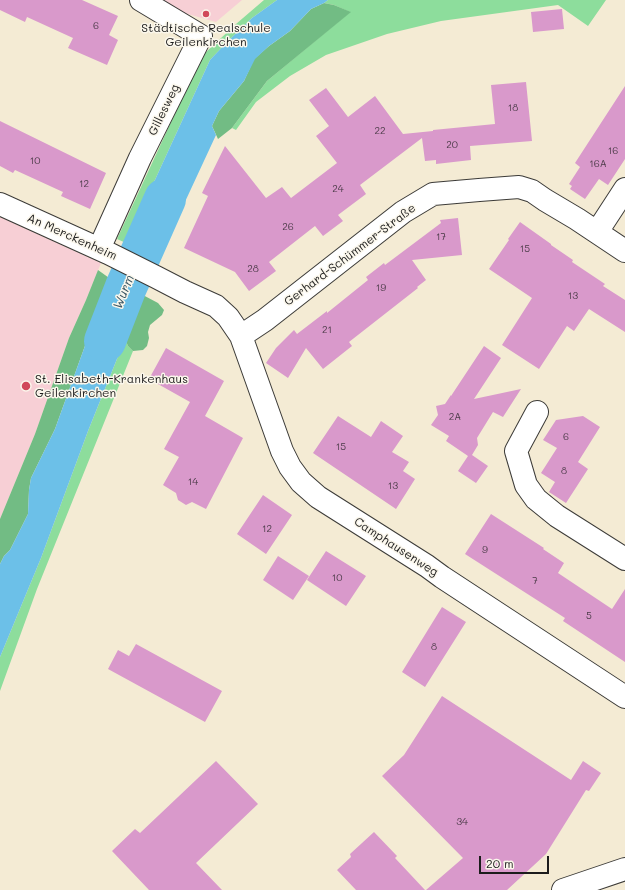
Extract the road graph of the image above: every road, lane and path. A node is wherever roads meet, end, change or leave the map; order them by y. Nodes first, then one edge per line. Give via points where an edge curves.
1 (141, 0) edge
2 (625, 189) edge
3 (0, 204) edge
4 (597, 232) junction
5 (103, 251) junction
6 (625, 251) edge
7 (242, 336) junction
8 (536, 412) dead end
9 (625, 559) edge
10 (625, 697) edge
11 (625, 869) edge
12 (563, 890) edge

1 - 5 street, Gillesweg via 201,36 140,158
2 - 4 street
3 - 5 street, An Merckenheim
4 - 6 street, Gerhard-Schümmer-Straße
4 - 7 street, Gerhard-Schümmer-Straße via 532,191 519,187 433,194 403,212
5 - 7 street, An Merckenheim via 216,306
7 - 10 street, Camphausenweg via 282,451 301,482 318,497
8 - 9 street via 516,451 526,485 536,499 557,516
11 - 12 street

